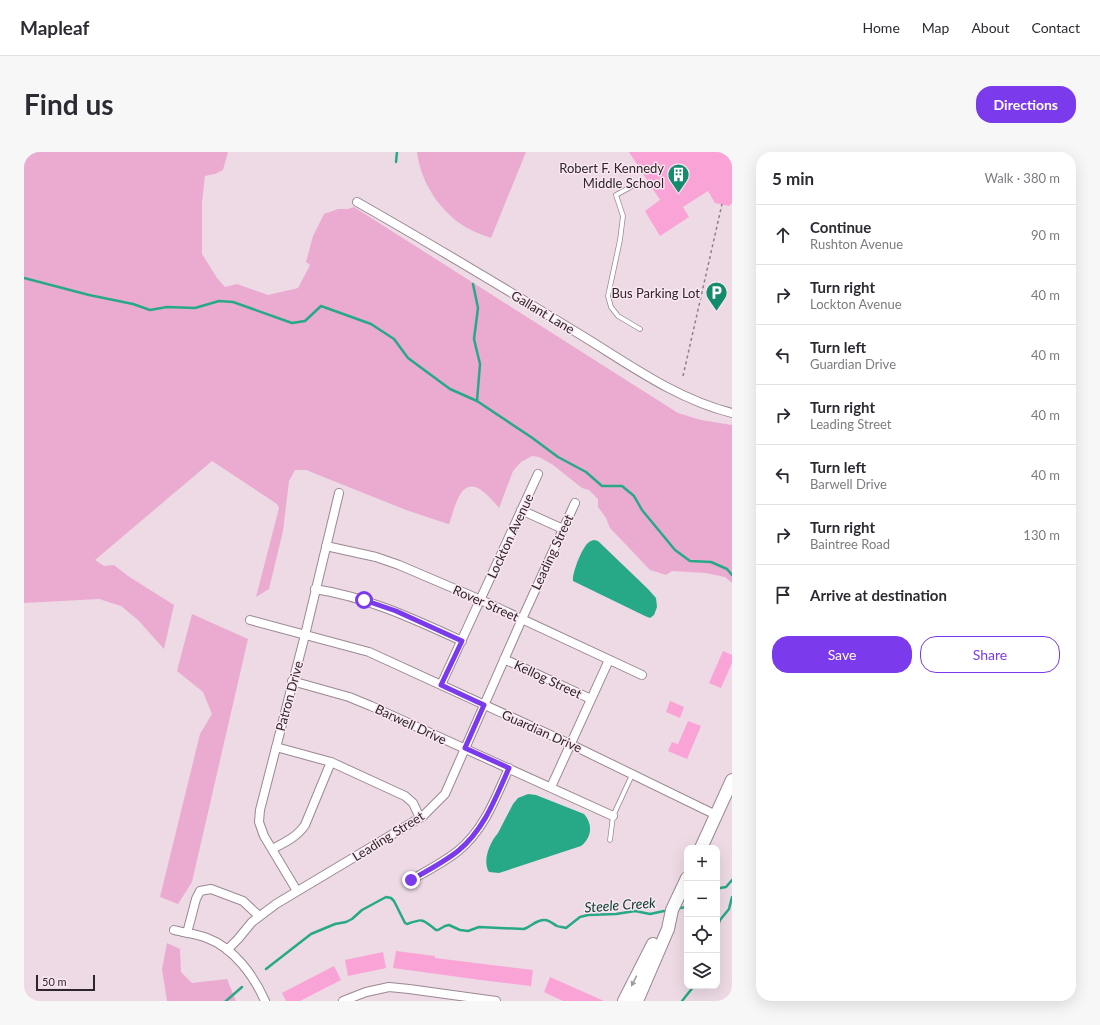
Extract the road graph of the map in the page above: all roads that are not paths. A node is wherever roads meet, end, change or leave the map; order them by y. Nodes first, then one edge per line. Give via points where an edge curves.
1 (634, 185) dead end
2 (357, 202) dead end
3 (640, 328) dead end
4 (732, 413) edge
5 (538, 474) dead end
6 (339, 493) dead end
7 (575, 503) dead end
8 (521, 510) junction
9 (563, 529) junction
10 (326, 546) junction
11 (315, 589) junction
12 (480, 600) junction
13 (522, 619) junction
14 (250, 620) dead end
15 (305, 635) junction
16 (462, 641) junction
17 (504, 660) junction
18 (609, 660) junction
19 (642, 675) dead end
20 (292, 681) junction
21 (441, 685) junction
22 (591, 699) junction
23 (484, 705) junction
24 (570, 744) junction
25 (276, 747) junction
26 (465, 748) junction
27 (331, 762) junction
28 (509, 768) junction
29 (632, 774) junction
30 (732, 780) edge
31 (551, 787) junction
32 (716, 815) junction
33 (613, 816) junction
34 (420, 818) junction
35 (610, 840) dead end
36 (702, 845) edge
37 (272, 849) junction
38 (411, 880) dead end
39 (686, 881) edge
40 (297, 891) junction
41 (672, 910) junction
42 (259, 916) junction
43 (174, 930) dead end
44 (187, 933) junction
45 (227, 950) junction
46 (463, 998) edge
47 (349, 1000) edge
48 (265, 1001) edge
49 (496, 1001) edge
50 (624, 1001) edge
51 (637, 1001) edge

1 - 3 lane via 616,195 623,216 608,296 611,307 618,316
2 - 4 street, Gallant Lane via 661,384 704,405
5 - 8 street, Lockton Avenue
6 - 10 street, Patron Drive
7 - 9 street, Leading Street
8 - 9 street
8 - 12 street, Lockton Avenue
9 - 13 street, Leading Street
10 - 11 street, Patron Drive
10 - 12 street, Rover Street via 376,557
11 - 15 street, Patron Drive
11 - 16 street via 364,600 396,611
12 - 13 street, Rover Street
12 - 16 street, Lockton Avenue
13 - 17 street, Leading Street
13 - 18 street, Rover Street
14 - 15 street, Guardian Drive
15 - 20 street, Patron Drive
15 - 21 street, Guardian Drive via 369,652
16 - 21 street, Lockton Avenue
17 - 22 street, Kellog Street
17 - 23 street, Leading Street
18 - 19 street, Rover Street
18 - 22 street
20 - 25 street, Patron Drive
20 - 26 street, Barwell Drive via 371,706
21 - 23 street, Guardian Drive
22 - 24 street
23 - 24 street, Guardian Drive
23 - 26 street, Leading Street
24 - 29 street, Guardian Drive
24 - 31 street
25 - 27 street
25 - 37 street, Patron Drive via 259,822
26 - 28 street, Barwell Drive
26 - 34 street, Leading Street via 445,794
27 - 34 street via 405,796 413,803
27 - 37 street via 305,825 292,838
28 - 31 street, Barwell Drive
28 - 38 street via 489,812 469,841 458,851
29 - 32 street, Guardian Drive
29 - 33 lane
30 - 32 main road
31 - 33 street, Barwell Drive
32 - 36 main road
33 - 35 lane
34 - 40 street, Leading Street
37 - 40 street, Patron Drive
39 - 41 main road
40 - 42 street, Leading Street
41 -> 50 main road
41 - 51 main road via 668,928
42 - 44 street via 243,901 211,889 200,891
42 - 45 street, Leading Street
43 - 44 street
44 - 45 street via 207,938
45 - 48 street via 241,963
46 - 47 street via 389,988 366,992
46 - 49 street

